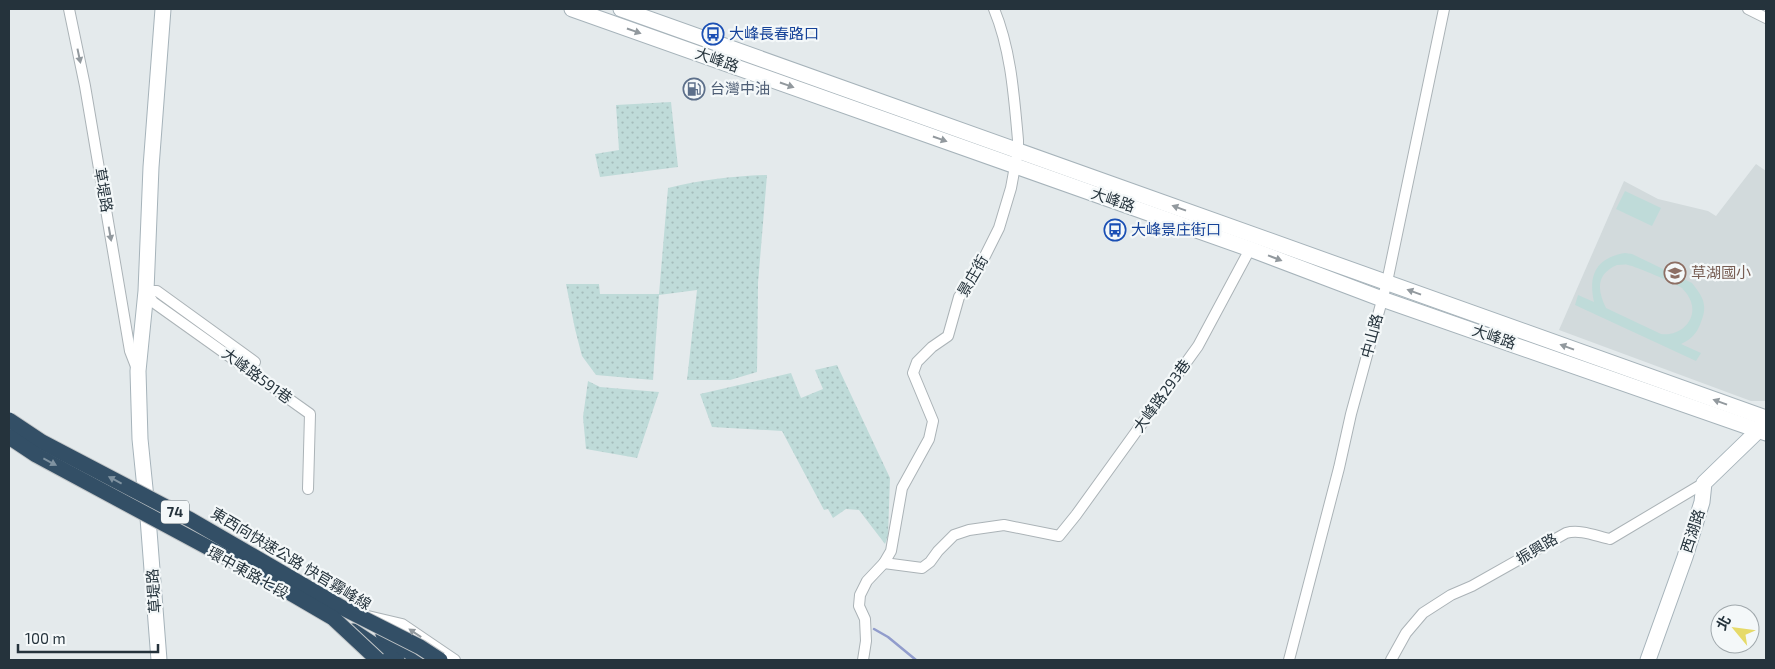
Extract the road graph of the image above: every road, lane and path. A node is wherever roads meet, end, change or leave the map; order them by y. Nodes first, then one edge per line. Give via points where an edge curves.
1 (69, 9) edge
2 (163, 9) edge
3 (572, 9) edge
4 (621, 9) edge
5 (994, 9) edge
6 (1444, 9) edge
7 (1748, 9) edge
8 (614, 16) edge
9 (1766, 18) edge
10 (1018, 150) junction
11 (1014, 165) junction
12 (1250, 249) junction
13 (1387, 282) junction
14 (146, 291) junction
15 (1382, 298) junction
16 (255, 362) dead end
17 (138, 371) junction
18 (9, 420) edge
19 (1764, 426) edge
20 (9, 437) edge
21 (1704, 482) junction
22 (308, 489) dead end
23 (146, 494) junction
24 (148, 518) junction
25 (884, 563) junction
26 (337, 613) junction
27 (360, 613) junction
28 (344, 634) junction
29 (159, 660) edge
30 (368, 660) edge
31 (378, 660) edge
32 (384, 660) edge
33 (397, 660) edge
34 (421, 660) edge
35 (429, 660) edge
36 (440, 660) edge
37 (455, 660) edge
38 (863, 660) edge
39 (1289, 660) edge
40 (1391, 660) edge
41 (1648, 660) edge

1 -> 17 street, 草堤路 via 130,351
2 - 14 street, 草堤路
3 - 8 street, 大峰路
4 - 10 street, 大峰路
5 - 10 street, 景庄街 via 1008,56
6 - 13 street, 中山路
7 - 9 street
8 -> 11 street, 大峰路
10 - 11 street, 景庄街
13 -> 10 street, 大峰路
11 - 12 street, 大峰路
11 - 25 street, 景庄街 via 999,228 978,270 959,296 948,336 914,366 913,373 933,421 929,439 902,488 891,551
12 -> 15 street, 大峰路
12 - 25 street, 大峰路293巷 via 1198,346 1059,536 1004,525 969,530 954,535 922,568
13 - 15 street, 中山路
19 -> 13 street, 大峰路
14 - 16 street via 157,291
14 - 17 street, 草堤路
14 - 22 street, 大峰路591巷 via 153,302 310,414
15 - 19 street, 大峰路
15 - 39 street, 中山路
17 - 23 street, 草堤路
26 -> 18 highway, 東西向快速公路 快官霧峰線 / 74, bridge via 191,520 42,442
19 - 21 street
20 -> 26 highway, 東西向快速公路 快官霧峰線 / 74, bridge via 36,455 261,576
21 - 40 street, 振興路 via 1610,539 1584,532 1566,532 1444,599 1423,613 1406,632
21 - 41 street, 西湖路 via 1702,502 1685,557
23 - 24 street, 草堤路
23 - 27 street, 環中東路七段
24 - 28 street, 環中東路七段 via 331,621
24 - 29 street, 草堤路
25 - 38 street, 景庄街 via 867,580 860,595 859,606 865,619
26 - 31 highway, bridge
26 - 33 highway, 東西向快速公路 快官霧峰線 / 74, bridge
26 - 34 highway, 東西向快速公路 快官霧峰線 / 74, bridge
26 - 36 highway, bridge via 420,647
27 - 35 street, 環中東路七段
37 -> 27 street, 環中東路七段 via 402,624
28 - 30 street, 環中東路七段
28 - 32 street, 環中東路七段

